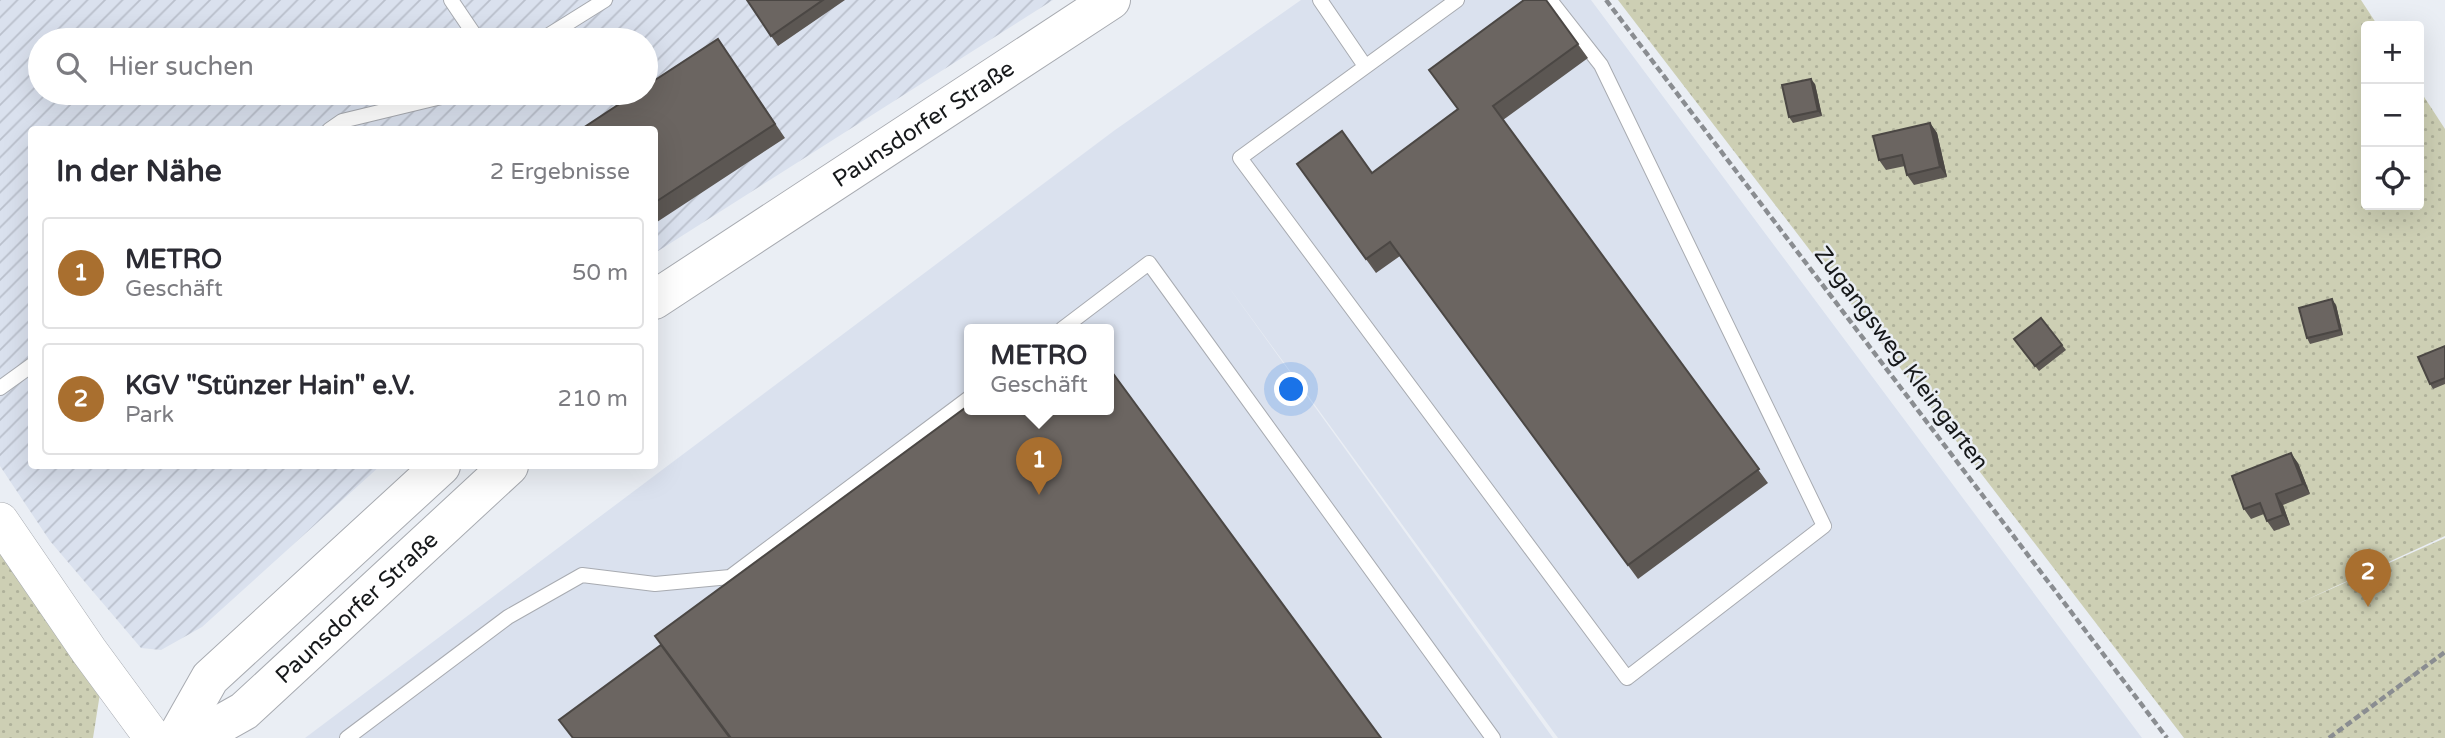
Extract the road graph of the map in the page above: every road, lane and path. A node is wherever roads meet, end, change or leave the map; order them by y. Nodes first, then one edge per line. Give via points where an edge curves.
1 (452, 0) edge
2 (605, 0) edge
3 (1111, 0) edge
4 (1320, 0) edge
5 (1457, 0) edge
6 (1550, 0) edge
7 (1606, 0) edge
8 (470, 28) edge
9 (560, 28) edge
10 (1365, 66) junction
11 (408, 105) edge
12 (334, 126) edge
13 (735, 248) junction
14 (658, 297) edge
15 (658, 321) edge
16 (1069, 324) edge
17 (28, 368) edge
18 (0, 388) edge
19 (964, 402) edge
20 (438, 469) edge
21 (506, 469) edge
22 (0, 521) edge
23 (2445, 652) edge
24 (153, 738) edge
25 (176, 738) edge
26 (196, 738) edge
27 (347, 738) edge
28 (1493, 738) edge
29 (2167, 738) edge
30 (2329, 738) edge

1 - 8 lane
2 - 9 lane
3 - 13 main road, Paunsdorfer Straße
4 - 10 lane
5 - 10 lane
6 - 10 lane via 1601,65 1825,526 1627,678 1240,158
7 - 29 path, Zugangsweg Kleingarten
11 - 12 lane
13 - 14 main road, Paunsdorfer Straße
13 - 15 main road, Paunsdorfer Straße
16 - 28 lane via 1149,263
17 - 18 lane
19 - 27 lane via 730,578 655,584 582,575 508,617
20 - 25 main road, Paunsdorfer Straße via 210,678
21 - 26 main road, Paunsdorfer Straße via 244,711
22 - 24 street
23 - 30 path

